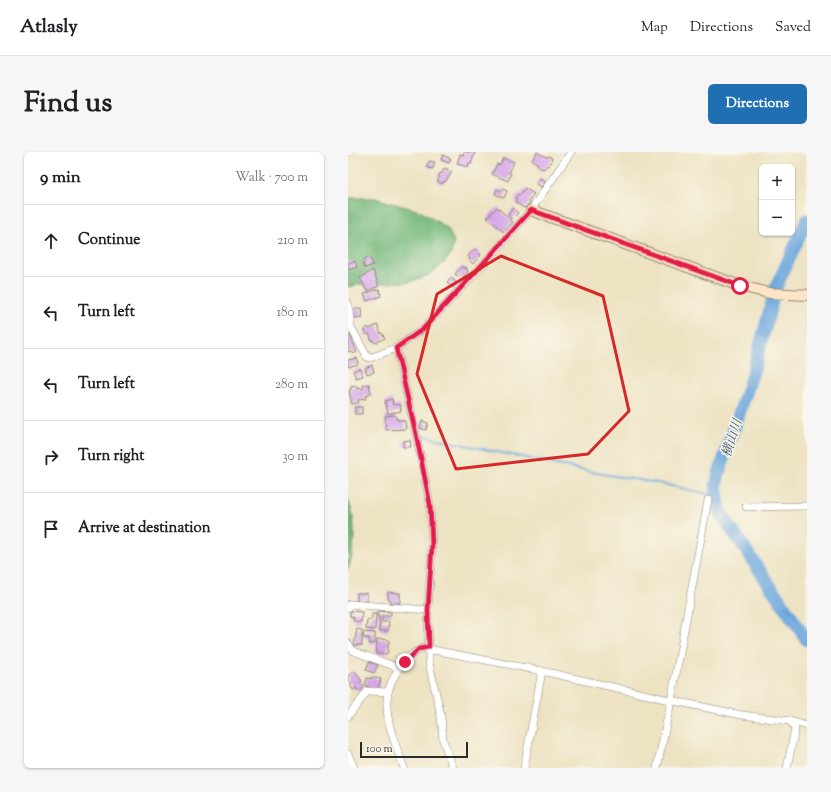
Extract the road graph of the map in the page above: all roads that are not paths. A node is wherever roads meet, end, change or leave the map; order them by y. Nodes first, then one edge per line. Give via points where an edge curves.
1 (572, 152) edge
2 (531, 210) junction
3 (807, 295) edge
4 (348, 303) edge
5 (396, 348) junction
6 (708, 500) dead end
7 (807, 506) edge
8 (746, 507) dead end
9 (348, 608) edge
10 (428, 610) junction
11 (348, 642) edge
12 (429, 647) junction
13 (399, 668) junction
14 (542, 671) junction
15 (388, 692) junction
16 (671, 701) junction
17 (348, 716) edge
18 (790, 721) junction
19 (807, 726) edge
20 (348, 754) edge
21 (354, 768) edge
22 (404, 768) edge
23 (452, 768) edge
24 (524, 768) edge
25 (657, 768) edge
26 (787, 768) edge

1 - 2 street
2 - 3 street via 740,286 769,293
2 - 5 street via 423,329
4 - 5 street via 351,327 366,357 370,358
5 - 10 street via 430,504 432,545
6 - 16 street
7 - 8 street
9 - 10 street via 350,604
10 - 12 street
11 - 13 street via 353,651
12 - 13 street via 423,647 415,652
12 - 14 street via 433,650
12 - 23 street via 429,663 441,716 443,740
13 - 15 street
14 - 16 street
14 - 24 street
15 - 17 street via 368,691
15 - 22 street via 387,709 393,738
16 - 18 street via 742,715
16 - 25 street
18 - 19 street
18 - 26 street via 795,729
20 - 21 street

